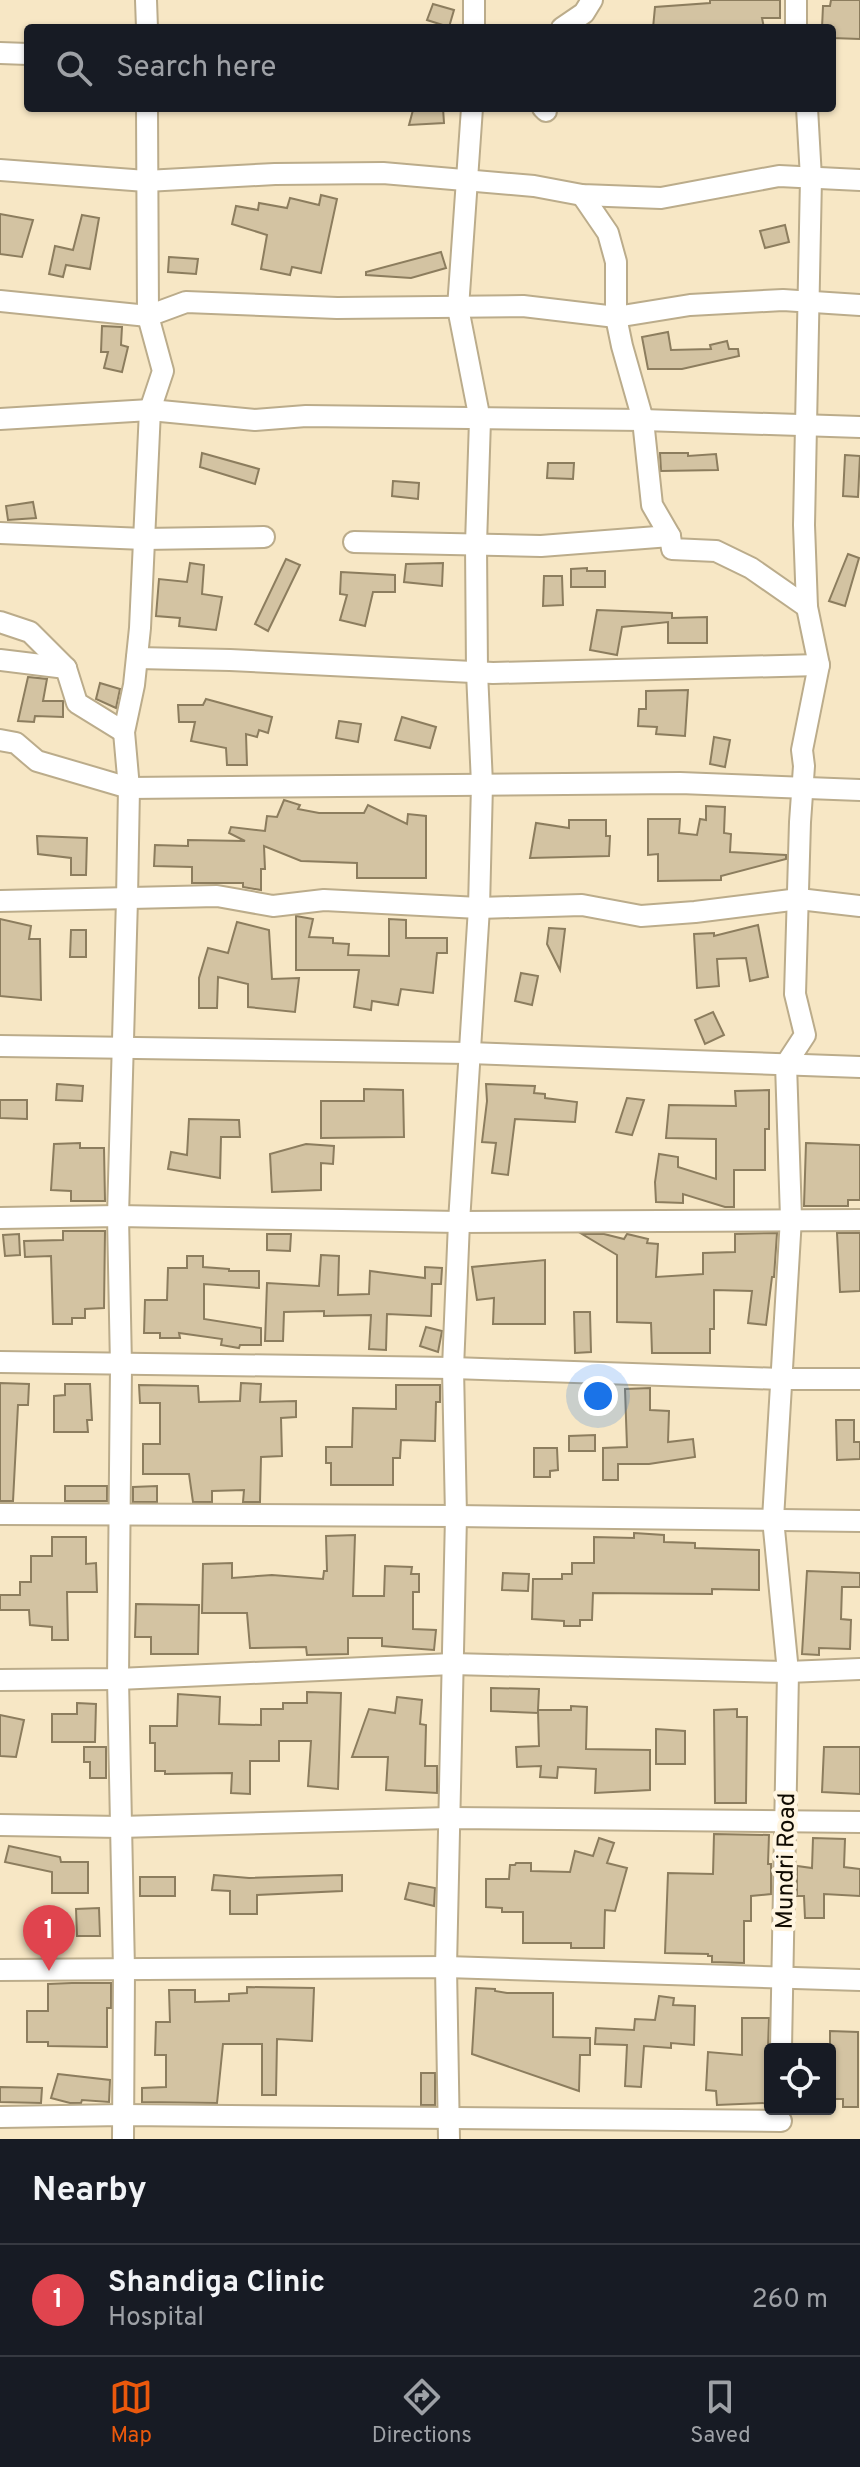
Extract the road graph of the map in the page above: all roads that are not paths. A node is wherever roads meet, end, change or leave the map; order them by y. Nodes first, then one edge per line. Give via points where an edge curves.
1 (146, 0) edge
2 (474, 0) edge
3 (592, 0) edge
4 (796, 0) edge
5 (147, 24) edge
6 (474, 24) edge
7 (568, 24) edge
8 (796, 24) edge
9 (0, 53) edge
10 (24, 54) edge
11 (147, 112) edge
12 (472, 112) edge
13 (807, 112) edge
14 (0, 170) edge
15 (811, 178) junction
16 (467, 180) junction
17 (860, 180) edge
18 (146, 181) junction
19 (582, 195) junction
20 (0, 301) edge
21 (809, 302) junction
22 (860, 305) edge
23 (458, 308) junction
24 (148, 316) junction
25 (616, 317) junction
26 (150, 410) junction
27 (0, 419) edge
28 (480, 420) junction
29 (643, 420) junction
30 (805, 426) junction
31 (860, 427) edge
32 (0, 533) edge
33 (670, 536) junction
34 (264, 537) dead end
35 (144, 539) junction
36 (354, 542) dead end
37 (476, 544) junction
38 (807, 607) junction
39 (0, 622) edge
40 (137, 658) junction
41 (0, 660) edge
42 (819, 665) junction
43 (66, 668) junction
44 (477, 672) junction
45 (124, 732) junction
46 (0, 740) edge
47 (482, 784) junction
48 (129, 788) junction
49 (802, 789) junction
50 (860, 790) edge
51 (127, 899) junction
52 (799, 899) junction
53 (0, 901) edge
54 (860, 906) edge
55 (479, 908) junction
56 (0, 1046) edge
57 (123, 1048) junction
58 (469, 1053) junction
59 (786, 1064) junction
60 (860, 1067) edge
61 (118, 1216) junction
62 (0, 1218) edge
63 (791, 1218) junction
64 (860, 1220) edge
65 (459, 1222) junction
66 (0, 1362) edge
67 (121, 1366) junction
68 (453, 1368) junction
69 (781, 1379) junction
70 (860, 1379) edge
71 (0, 1514) edge
72 (119, 1515) junction
73 (456, 1516) junction
74 (773, 1519) junction
75 (860, 1521) edge
76 (452, 1664) junction
77 (860, 1669) edge
78 (788, 1672) junction
79 (118, 1679) junction
80 (0, 1680) edge
81 (449, 1818) junction
82 (786, 1821) junction
83 (860, 1822) edge
84 (0, 1825) edge
85 (120, 1827) junction
86 (446, 1967) junction
87 (0, 1970) edge
88 (124, 1970) junction
89 (782, 1979) junction
90 (860, 1980) edge
91 (781, 2043) edge
92 (123, 2115) junction
93 (0, 2117) edge
94 (449, 2118) junction
95 (781, 2123) edge
96 (123, 2139) edge
97 (449, 2139) edge

1 - 5 street
2 - 6 street
3 - 7 street
4 - 8 street
9 - 10 street
11 - 18 street
12 - 16 street
13 - 15 street
14 - 18 street
15 - 17 street
15 - 19 street via 779,176 661,198
15 - 21 street
16 - 18 street via 367,173
16 - 19 street
16 - 23 street
18 - 24 street
19 - 25 street via 608,233 616,262
20 - 24 street
21 - 22 street
21 - 25 street via 690,305
21 - 30 street
23 - 24 street via 186,302
23 - 25 street via 523,306
23 - 28 street
24 - 26 street via 163,371
25 - 29 street
26 - 27 street
26 - 28 street via 255,420
26 - 35 street
28 - 29 street
28 - 37 street
29 - 30 street
29 - 33 street via 652,505
30 - 31 street
30 - 38 street
32 - 35 street
33 - 37 street via 541,546
33 - 38 street via 672,549 716,551
34 - 35 street
35 - 40 street
36 - 37 street
37 - 44 street
38 - 42 street
39 - 43 street via 30,632
40 - 44 street
40 - 45 street
41 - 43 street
42 - 44 street
42 - 49 street via 802,750
43 - 45 street via 77,703
44 - 47 street
45 - 48 street
46 - 48 street via 16,743 37,761
47 - 48 street
47 - 49 street via 680,783
47 - 55 street
48 - 51 street
49 - 50 street
49 - 52 street
51 - 53 street
51 - 55 street via 217,896 273,906 324,900
51 - 57 street
52 - 54 street
52 - 55 street via 641,916 582,905
52 - 59 street via 795,994 805,1035
55 - 58 street
56 - 57 street
57 - 58 street
57 - 61 street
58 - 59 street
58 - 65 street
59 - 60 street
59 - 63 street, Mundri Road
61 - 62 street
61 - 65 street
61 - 67 street
63 - 64 street
63 - 65 street
63 - 69 street, Mundri Road
65 - 68 street
66 - 67 street
67 - 68 street
67 - 72 street
68 - 69 street
68 - 73 street
69 - 70 street
69 - 74 street, Mundri Road
71 - 72 street
72 - 73 street
72 - 79 street
73 - 74 street
73 - 76 street
74 - 75 street
74 - 78 street, Mundri Road
76 - 78 street
76 - 79 street
76 - 81 street
77 - 78 street
78 - 82 street, Mundri Road
79 - 80 street
79 - 85 street
81 - 82 street
81 - 85 street
81 - 86 street
82 - 83 street
82 - 89 street, Mundri Road
84 - 85 street
85 - 88 street
86 - 88 street
86 - 89 street
86 - 94 street
87 - 88 street
88 - 92 street
89 - 90 street
89 - 91 street, Mundri Road
92 - 93 street
92 - 94 street
92 - 96 street
94 - 95 street
94 - 97 street

